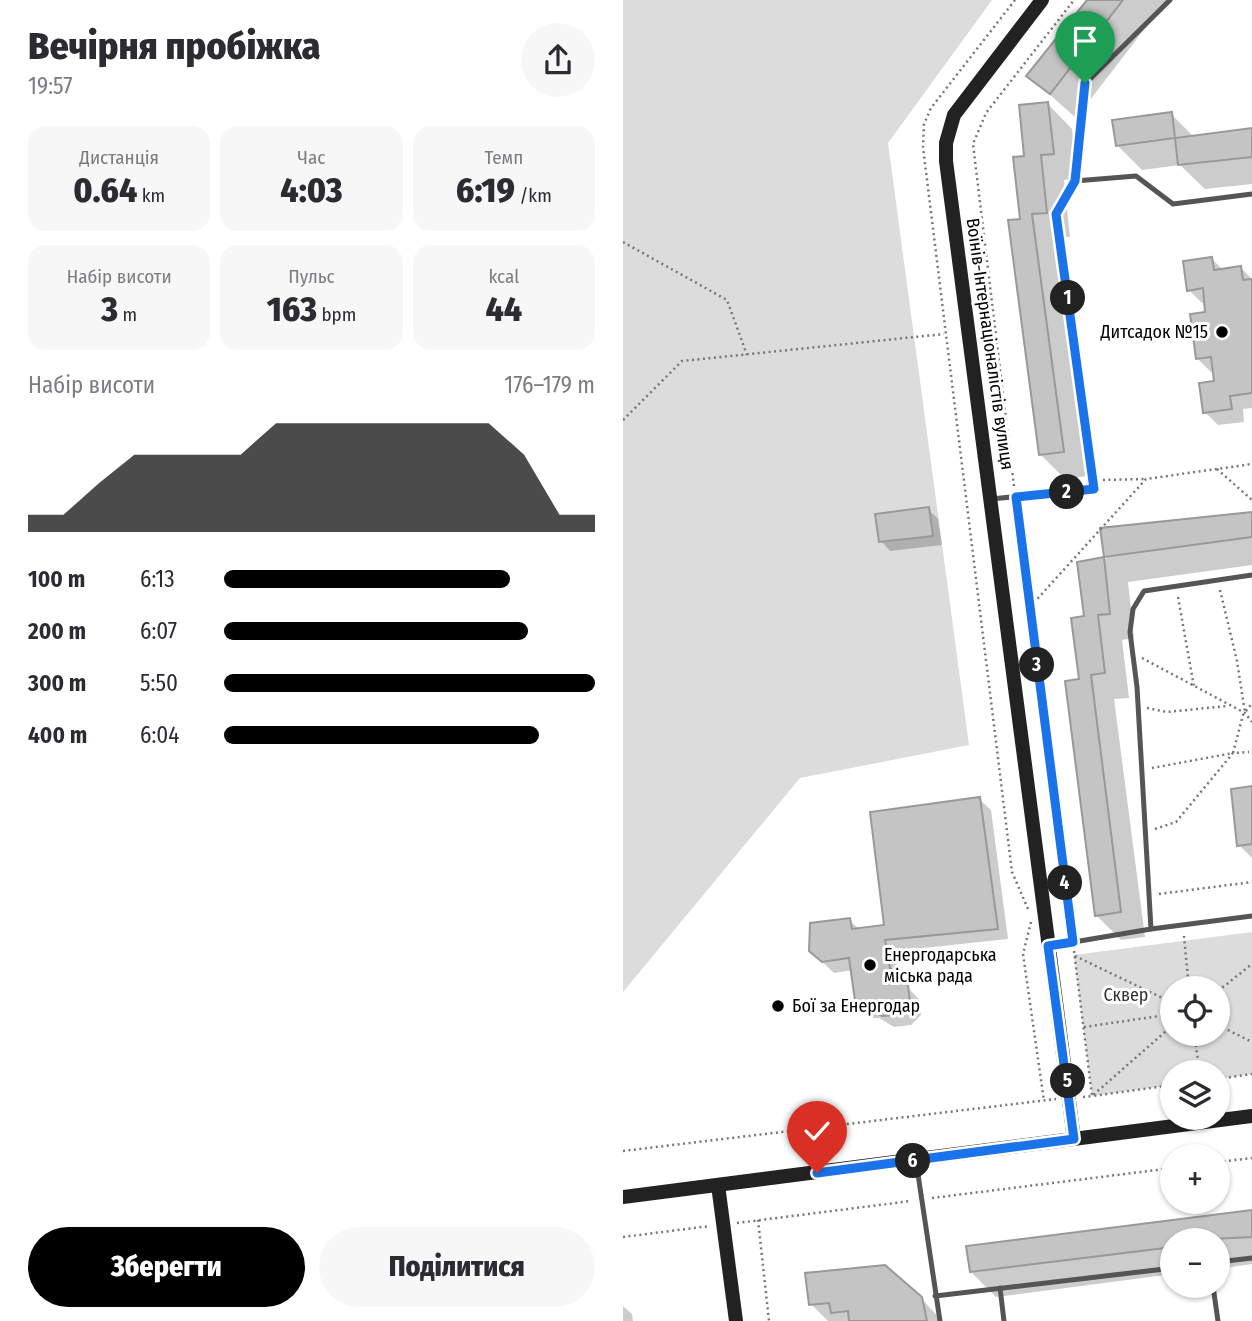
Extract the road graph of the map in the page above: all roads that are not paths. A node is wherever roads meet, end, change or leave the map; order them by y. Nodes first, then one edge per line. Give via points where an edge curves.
1 (1042, 0) edge
2 (1170, 0) edge
3 (1075, 181) junction
4 (1252, 194) edge
5 (991, 499) junction
6 (1252, 575) edge
7 (1252, 916) edge
8 (1151, 929) junction
9 (1048, 946) junction
10 (1252, 1116) edge
11 (1074, 1139) junction
12 (916, 1161) junction
13 (718, 1185) junction
14 (623, 1197) edge
15 (1252, 1258) edge
16 (1230, 1261) edge
17 (1160, 1270) edge
18 (1000, 1288) junction
19 (935, 1296) junction
20 (1214, 1298) edge
21 (736, 1321) edge
22 (940, 1321) edge
23 (1004, 1321) edge
24 (1217, 1321) edge

1 - 5 street, Воїнів-Інтернаціоналістів вулиця via 954,115 946,144
2 - 3 lane via 1085,83
3 - 4 lane via 1136,176 1173,204
3 - 5 lane via 1056,214 1094,489
5 - 9 street, Воїнів-Інтернаціоналістів вулиця
6 - 8 lane via 1145,591 1133,609 1130,632 1139,707
7 - 8 lane
8 - 9 lane
9 - 11 street, Воїнів-Інтернаціоналістів вулиця
10 - 11 street
11 - 12 street
12 - 13 street
12 - 19 lane
13 - 14 street
13 - 21 street
15 - 16 lane
17 - 18 lane
18 - 19 lane
18 - 23 lane
19 - 22 lane
20 - 24 lane

